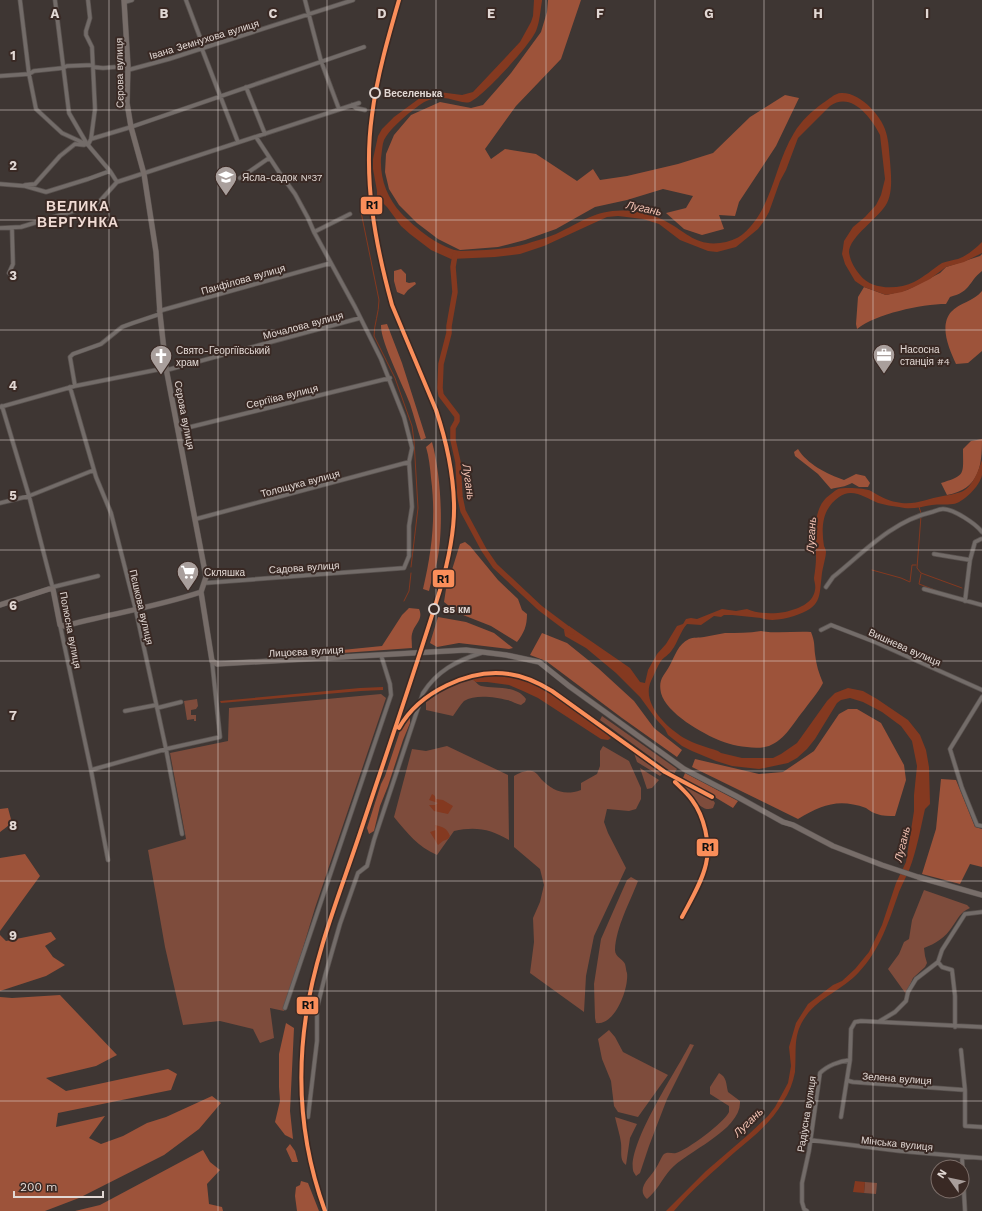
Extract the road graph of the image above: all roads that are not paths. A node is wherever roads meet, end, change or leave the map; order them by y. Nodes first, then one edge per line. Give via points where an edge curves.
1 (20, 0) edge
2 (55, 0) edge
3 (88, 0) edge
4 (132, 0) edge
5 (186, 0) edge
6 (305, 0) edge
7 (352, 0) edge
8 (125, 1) edge
9 (310, 14) junction
10 (364, 47) dead end
11 (203, 48) junction
12 (321, 61) junction
13 (93, 66) junction
14 (63, 68) junction
15 (128, 68) junction
16 (28, 74) junction
17 (0, 76) edge
18 (246, 87) junction
19 (220, 97) junction
20 (359, 103) dead end
21 (352, 105) junction
22 (339, 109) junction
23 (365, 110) dead end
24 (131, 127) junction
25 (265, 134) junction
26 (256, 137) junction
27 (91, 139) junction
28 (238, 142) junction
29 (88, 145) junction
30 (269, 158) junction
31 (110, 171) junction
32 (144, 174) junction
33 (240, 178) dead end
34 (117, 182) junction
35 (0, 184) edge
36 (22, 186) junction
37 (350, 214) dead end
38 (0, 228) edge
39 (12, 229) junction
40 (314, 232) junction
41 (331, 263) junction
42 (9, 273) dead end
43 (160, 313) junction
44 (360, 318) junction
45 (166, 369) junction
46 (390, 378) junction
47 (75, 386) junction
48 (70, 387) junction
49 (1, 406) edge
50 (178, 430) junction
51 (409, 462) junction
52 (94, 470) junction
53 (29, 496) junction
54 (0, 502) edge
55 (196, 519) junction
56 (982, 532) edge
57 (982, 538) edge
58 (934, 554) dead end
59 (970, 560) junction
60 (98, 576) dead end
61 (205, 583) junction
62 (826, 587) dead end
63 (53, 588) junction
64 (924, 589) dead end
65 (201, 592) junction
66 (965, 601) junction
67 (0, 605) edge
68 (982, 605) edge
69 (136, 611) junction
70 (60, 625) junction
71 (821, 630) dead end
72 (484, 652) junction
73 (381, 655) junction
74 (212, 661) junction
75 (982, 690) edge
76 (982, 697) edge
77 (180, 702) dead end
78 (156, 706) junction
79 (125, 711) dead end
80 (166, 749) junction
81 (92, 770) junction
82 (982, 826) edge
83 (182, 834) dead end
84 (108, 860) dead end
85 (982, 895) edge
86 (982, 912) edge
87 (938, 962) junction
88 (285, 1008) dead end
89 (879, 1022) junction
90 (955, 1027) junction
91 (982, 1027) edge
92 (961, 1050) dead end
93 (850, 1060) junction
94 (847, 1079) junction
95 (966, 1090) junction
96 (308, 1117) dead end
97 (841, 1117) dead end
98 (982, 1127) edge
99 (810, 1140) junction
100 (962, 1157) junction
101 (982, 1158) edge
102 (807, 1211) edge
103 (965, 1211) edge

1 - 16 street
2 - 14 street
3 - 13 street via 90,18 86,36 92,47
4 - 8 street
5 - 11 street
6 - 9 street
7 - 9 street, Івана Земнухова вулиця
8 - 15 street, Сєрова вулиця
9 - 11 street, Івана Земнухова вулиця
9 - 12 street
10 - 12 street
11 - 15 street, Івана Земнухова вулиця
11 - 19 street
12 - 18 street
12 - 22 street
13 - 14 street, Івана Земнухова вулиця
13 - 15 street, Івана Земнухова вулиця
13 - 27 street via 95,110
14 - 16 street, Івана Земнухова вулиця
14 - 29 street via 69,113
15 - 24 street, Сєрова вулиця via 127,103
16 - 17 street, Івана Земнухова вулиця
16 - 29 street via 36,110 62,133
18 - 19 street
18 - 25 street
19 - 24 street
19 - 28 street
20 - 21 street
21 - 22 street
21 - 23 street
22 - 25 street
24 - 27 street
24 - 32 street, Сєрова вулиця
25 - 26 street
26 - 28 street
26 - 30 street, Мочалова вулиця
27 - 29 street
28 - 32 street
29 - 31 street
29 - 36 street via 75,144 60,156 36,184
30 - 33 street
30 - 40 street, Мочалова вулиця via 295,194
31 - 34 street
31 - 36 street via 46,192
32 - 34 street
32 - 43 street, Сєрова вулиця via 156,252
34 - 39 street via 100,201 90,206
35 - 36 street
37 - 40 street
38 - 39 street
39 - 42 street via 13,264
40 - 41 street, Мочалова вулиця
41 - 43 street, Панфілова вулиця
41 - 44 street, Мочалова вулиця
43 - 45 street, Сєрова вулиця
43 - 47 street, Панфілова вулиця via 122,327 101,344 73,354 70,357
44 - 45 street, Мочалова вулиця
44 - 46 street
45 - 47 street, Мочалова вулиця
45 - 50 street, Сєрова вулиця
46 - 50 street, Сергіїва вулиця
46 - 51 street via 412,448
47 - 48 street, Мочалова вулиця
48 - 49 street, Мочалова вулиця
48 - 52 street, Пєшкова вулиця
49 - 53 street, Полюсна вулиця
50 - 55 street, Сєрова вулиця
51 - 55 street, Толощука вулиця
51 - 61 street, Садова вулиця via 412,507 409,556 404,568
52 - 53 street
52 - 69 street, Пєшкова вулиця via 111,513
53 - 54 street
53 - 63 street, Полюсна вулиця
55 - 61 street, Сєрова вулиця
56 - 62 street via 970,520 944,509 909,519 894,527 833,577
57 - 59 street via 975,542
58 - 59 street
59 - 66 street
60 - 63 street
61 - 65 street, Сєрова вулиця
63 - 67 street
63 - 70 street, Полюсна вулиця
64 - 66 street
65 - 69 street
65 - 74 street
66 - 68 street
69 - 70 street
69 - 78 street, Пєшкова вулиця
70 - 81 street, Полюсна вулиця
71 - 75 street, Вишнева вулиця via 831,625
72 - 73 street, Лицоєва вулиця via 466,650
72 - 85 street, Лицоєва вулиця via 539,662 684,769 783,822 882,866
72 - 96 street via 445,669 430,682 423,693 367,866 358,873 316,1008 317,1041
73 - 74 street, Лицоєва вулиця via 217,664
73 - 88 street via 391,695
74 - 80 street via 220,737
76 - 82 street via 950,749 977,825
77 - 78 street
78 - 79 street
78 - 80 street, Пєшкова вулиця
80 - 81 street
80 - 83 street, Пєшкова вулиця
81 - 84 street, Полюсна вулиця
86 - 87 street via 965,914 942,950
87 - 89 street via 916,979 908,992 906,1002
87 - 90 street via 942,967 952,970
89 - 90 street
89 - 93 street via 855,1022 851,1029
90 - 91 street
92 - 95 street
93 - 94 street, Зелена вулиця
93 - 99 street, Радіусна вулиця via 826,1068 820,1073
94 - 95 street, Зелена вулиця via 853,1082
94 - 97 street
95 - 98 street via 965,1126
99 - 100 street, Мінська вулиця
99 - 102 street, Радіусна вулиця via 801,1192 804,1209
100 - 101 street, Мінська вулиця
100 - 103 street

